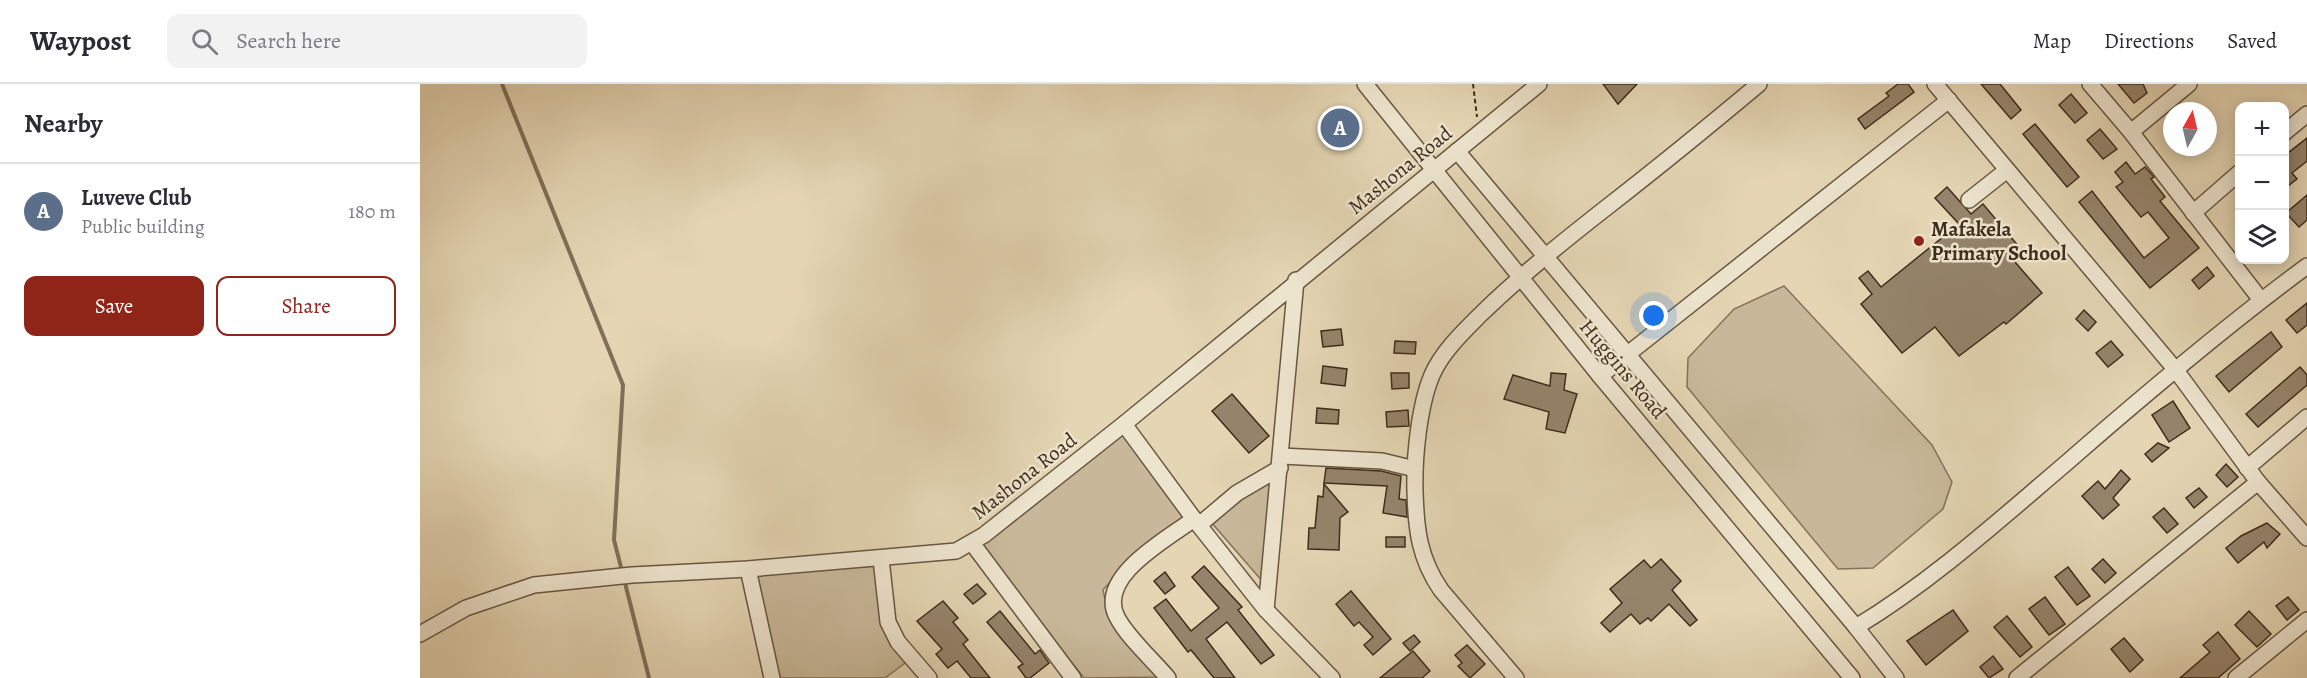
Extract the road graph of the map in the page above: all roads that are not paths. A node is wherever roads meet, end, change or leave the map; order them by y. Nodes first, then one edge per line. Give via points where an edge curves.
1 (1365, 84) edge
2 (1539, 84) edge
3 (1759, 84) edge
4 (1935, 84) edge
5 (2090, 84) edge
6 (2189, 84) edge
7 (1949, 100) junction
8 (2307, 114) edge
9 (2289, 129) edge
10 (2131, 132) junction
11 (1457, 151) junction
12 (1436, 170) junction
13 (2007, 170) junction
14 (2235, 176) edge
15 (1969, 200) dead end
16 (2193, 213) junction
17 (1544, 257) junction
18 (2307, 266) edge
19 (1519, 276) junction
20 (1296, 280) junction
21 (2260, 300) junction
22 (1629, 354) junction
23 (2175, 369) junction
24 (1600, 376) junction
25 (2307, 417) edge
26 (1124, 424) junction
27 (1281, 462) junction
28 (2247, 468) junction
29 (1415, 469) junction
30 (2258, 482) junction
31 (1196, 522) junction
32 (2307, 538) edge
33 (972, 543) junction
34 (881, 559) junction
35 (748, 569) junction
36 (1266, 610) junction
37 (2307, 620) edge
38 (1856, 627) junction
39 (420, 634) edge
40 (772, 678) edge
41 (929, 678) edge
42 (1073, 678) edge
43 (1168, 678) edge
44 (1332, 678) edge
45 (1516, 678) edge
46 (1852, 678) edge
47 (1896, 678) edge
48 (2017, 678) edge
49 (2236, 678) edge

1 - 12 street, Huggins Road
2 - 11 street, Mashona Road
3 - 17 street
4 - 7 street
5 - 10 street
6 - 10 street
7 - 13 street
7 - 22 street
8 - 9 street
10 - 16 street
11 - 12 street, Mashona Road
11 - 17 street
12 - 19 street, Huggins Road
12 - 20 street, Mashona Road
13 - 15 street
13 - 23 street
14 - 16 street
16 - 21 street
17 - 19 street
17 - 22 street
18 - 21 street
19 - 24 street, Huggins Road
19 - 29 street via 1440,359 1426,391
20 - 26 street, Mashona Road
20 - 27 street
21 - 23 street
22 - 24 street
22 - 38 street
23 - 28 street
23 - 38 street via 1959,556
24 - 46 street, Huggins Road
25 - 28 street
26 - 31 street
26 - 33 street, Mashona Road
27 - 29 street via 1382,461
27 - 31 street
27 - 36 street
28 - 30 street
29 - 45 street via 1416,527 1430,574
30 - 32 street
30 - 48 street
31 - 36 street
31 - 43 street via 1130,568 1113,592 1117,618
33 - 34 street, Mashona Road via 943,553
33 - 42 street
34 - 35 street, Mashona Road
34 - 41 street via 888,622 898,642
35 - 39 street, Mashona Road via 614,576 534,585 466,608
35 - 40 street
36 - 44 street
37 - 49 street
38 - 47 street

